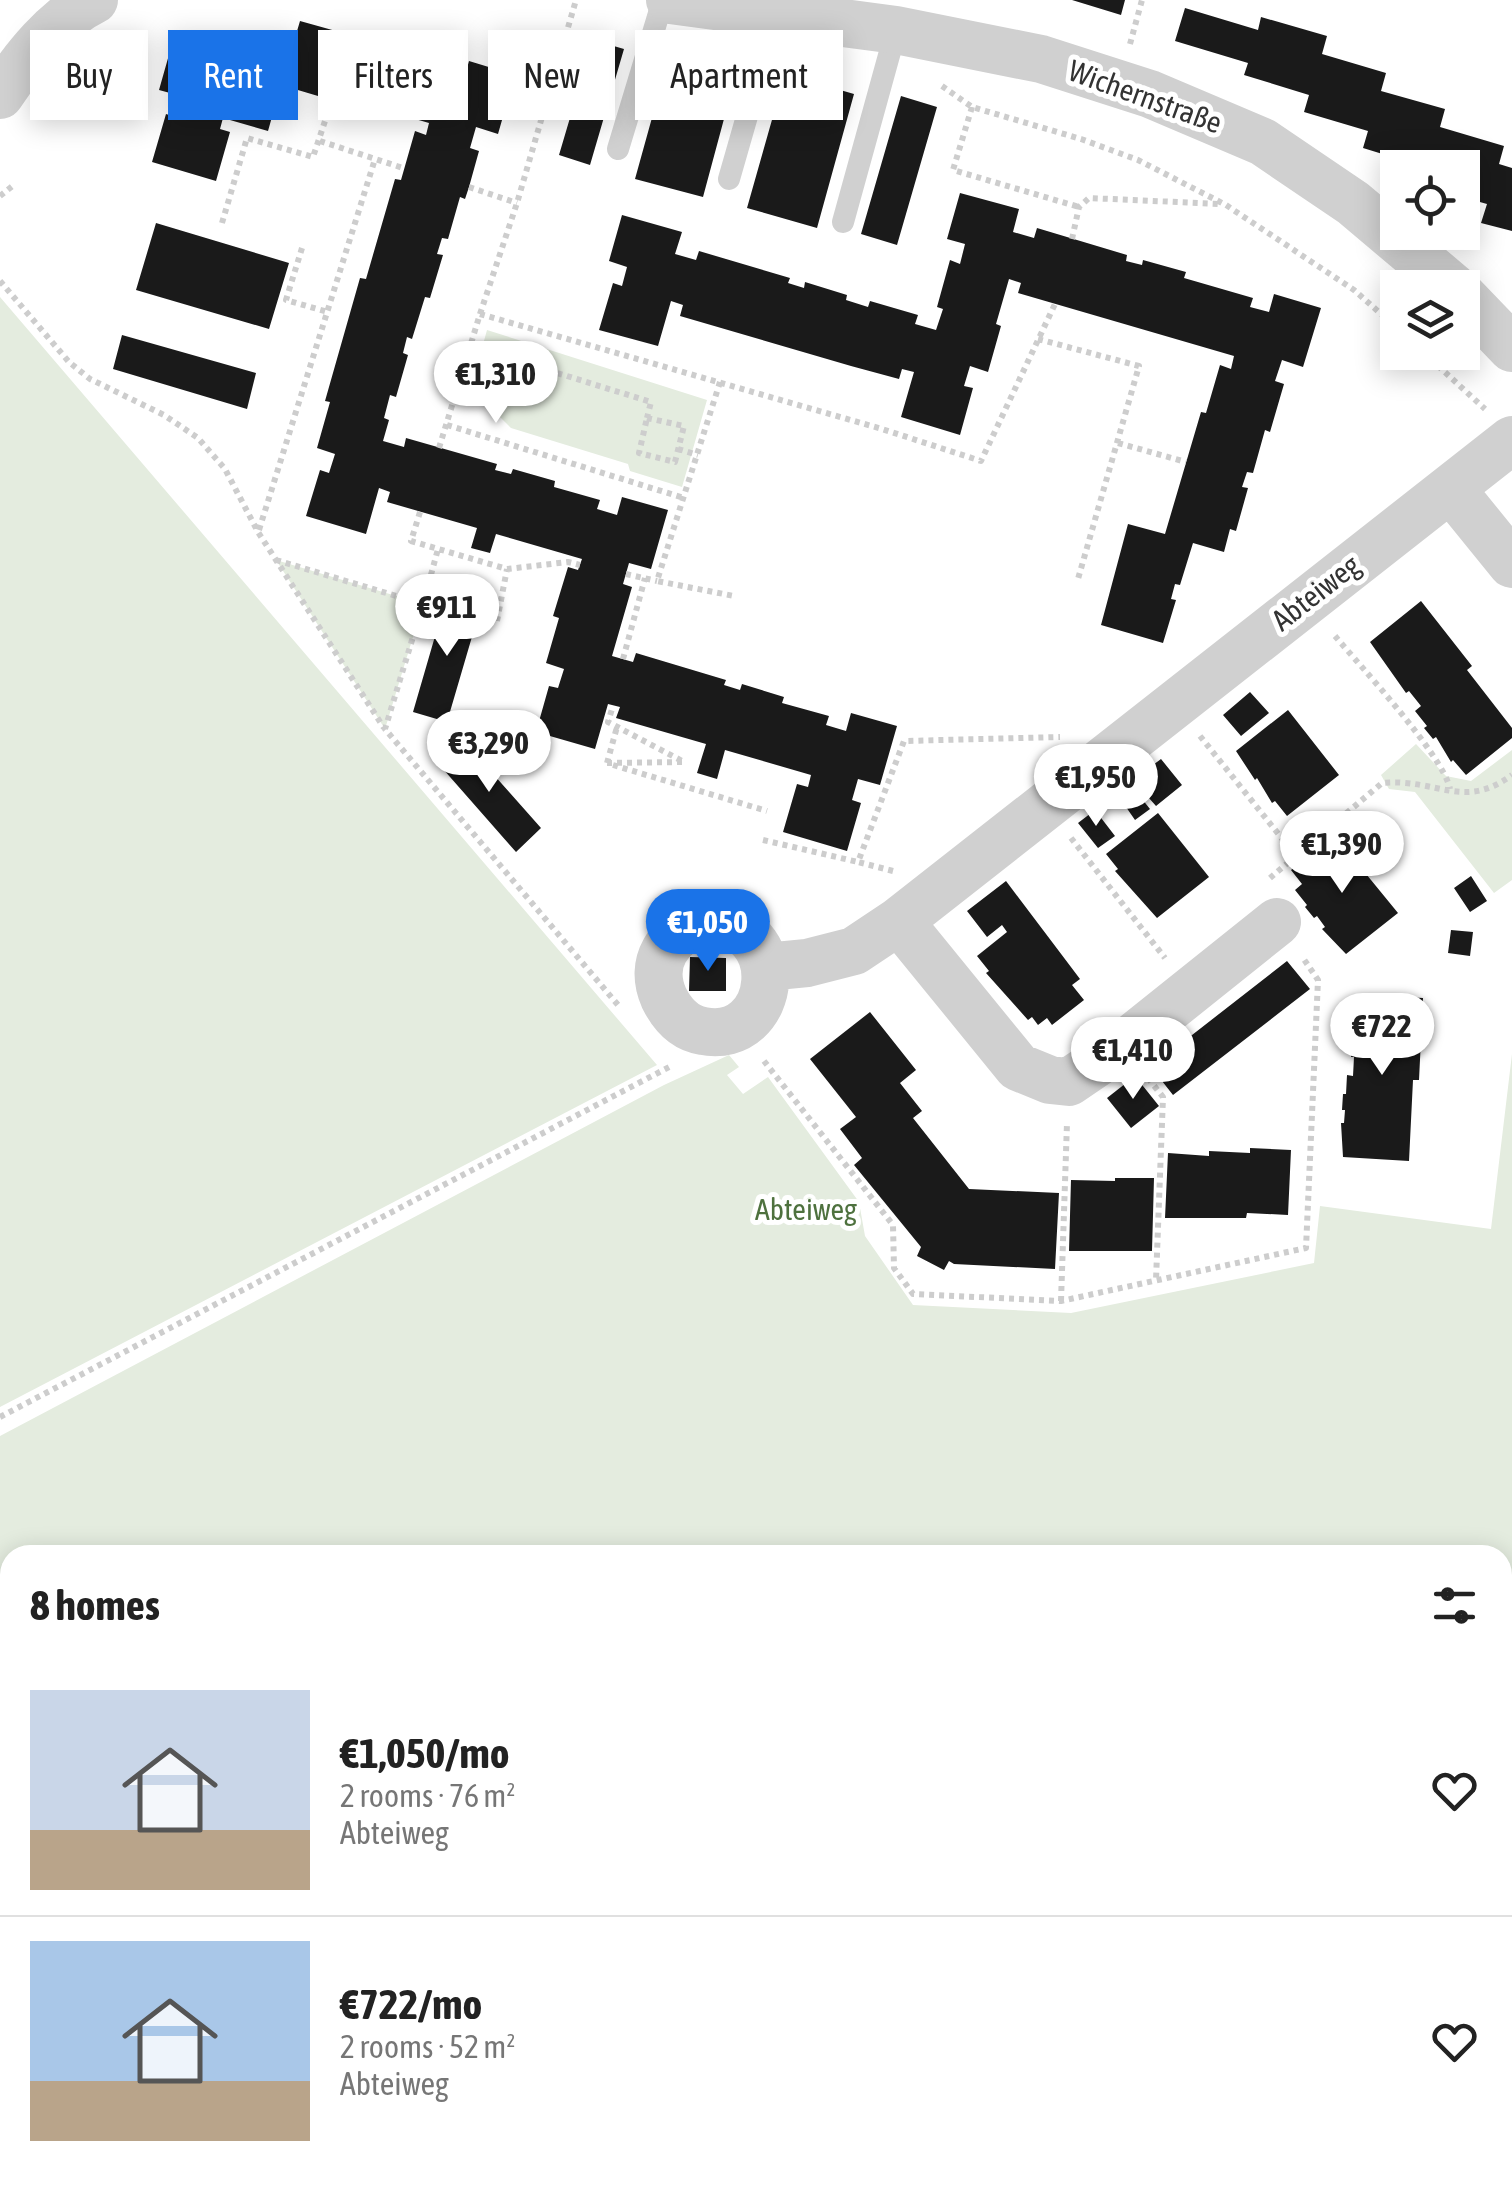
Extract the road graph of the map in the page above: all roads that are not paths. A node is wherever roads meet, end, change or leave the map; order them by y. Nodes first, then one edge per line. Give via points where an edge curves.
1 (94, 0) edge
2 (667, 0) edge
3 (776, 15) junction
4 (892, 44) junction
5 (0, 95) edge
6 (618, 149) dead end
7 (729, 179) dead end
8 (843, 222) dead end
9 (1433, 270) edge
10 (1480, 315) edge
11 (1512, 348) edge
12 (1499, 425) edge
13 (1450, 488) junction
14 (1512, 564) edge
15 (915, 909) junction
16 (1277, 922) road end
17 (766, 968) junction

1 - 5 street via 76,9
2 - 3 street, Wichernstraße
2 - 6 lane
3 - 4 street, Wichernstraße
3 - 7 lane
4 - 8 lane
4 - 9 street, Wichernstraße via 1041,58 1150,94 1263,142 1353,203
10 - 11 street
12 - 13 street, Abteiweg
13 - 14 street
13 - 15 street, Abteiweg
15 - 16 street via 1018,1067 1069,1082
15 - 17 street, Abteiweg via 854,951
17 - 17 street via 760,950 737,926 703,921 673,937 658,969 676,1017 701,1031 738,1028 758,1006

